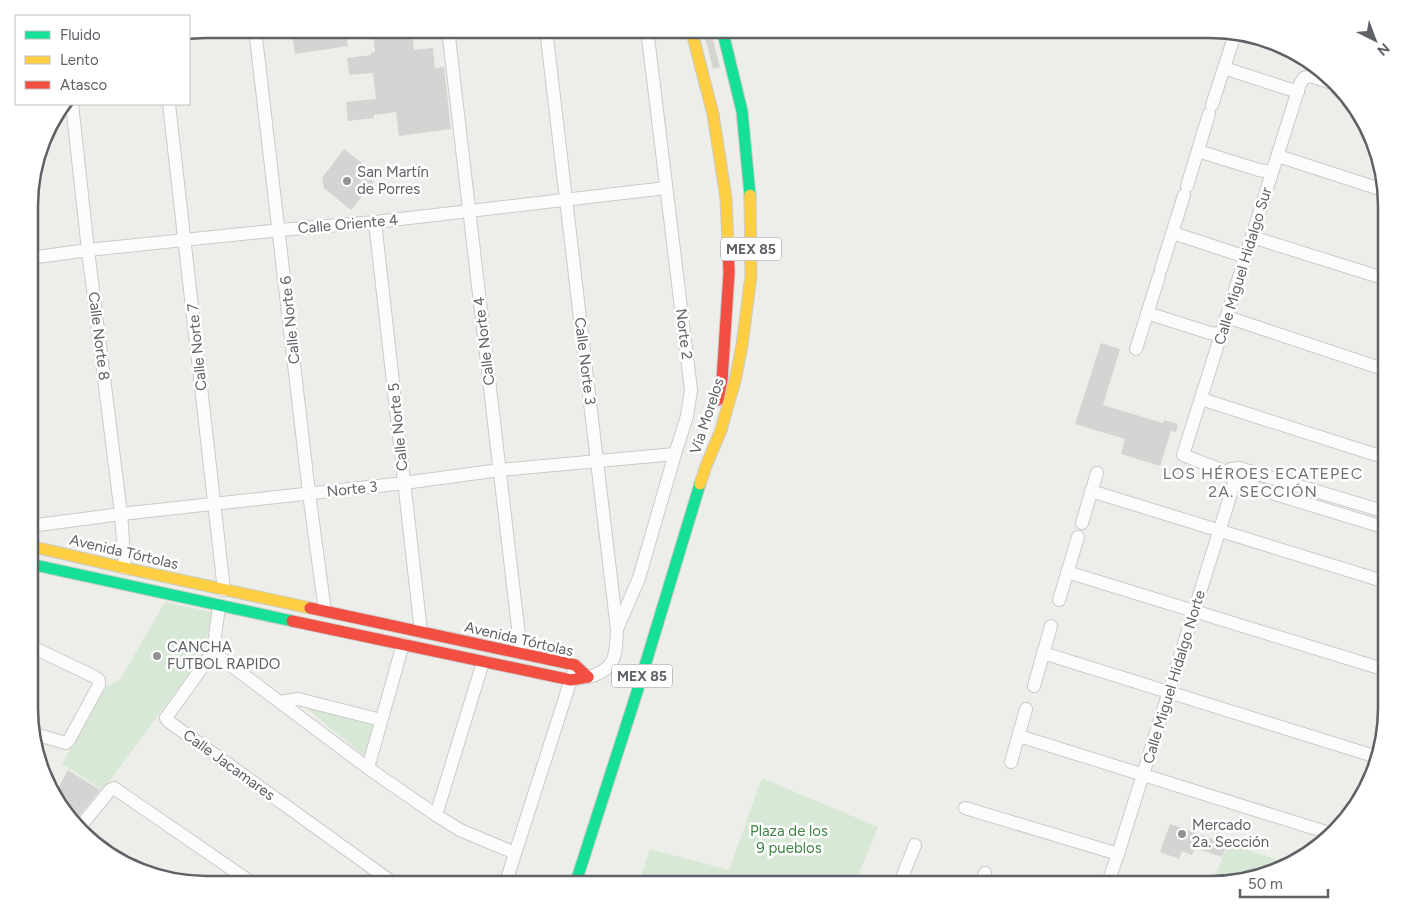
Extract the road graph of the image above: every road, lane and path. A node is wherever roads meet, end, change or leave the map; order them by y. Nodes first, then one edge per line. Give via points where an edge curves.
1 (256, 38) edge
2 (449, 38) edge
3 (547, 38) edge
4 (648, 38) edge
5 (693, 38) edge
6 (724, 38) edge
7 (1233, 40) edge
8 (1224, 68) junction
9 (1320, 79) edge
10 (1298, 92) junction
11 (72, 105) edge
12 (169, 105) edge
13 (1198, 151) junction
14 (1278, 156) junction
15 (1272, 172) junction
16 (666, 188) junction
17 (1376, 188) edge
18 (565, 200) junction
19 (469, 211) junction
20 (375, 222) junction
21 (280, 230) junction
22 (1172, 233) junction
23 (1252, 237) junction
24 (185, 240) junction
25 (88, 250) junction
26 (38, 257) edge
27 (1246, 257) junction
28 (1377, 276) edge
29 (1147, 313) junction
30 (1227, 317) junction
31 (1221, 334) junction
32 (1136, 350) dead end
33 (1377, 367) edge
34 (1201, 399) junction
35 (675, 454) junction
36 (1377, 455) edge
37 (598, 461) junction
38 (706, 466) junction
39 (1239, 468) junction
40 (500, 470) junction
41 (1224, 471) junction
42 (1097, 473) dead end
43 (1235, 481) junction
44 (404, 483) junction
45 (1092, 491) junction
46 (309, 493) junction
47 (214, 504) junction
48 (1377, 510) edge
49 (121, 514) junction
50 (1377, 515) edge
51 (1082, 523) dead end
52 (1371, 523) junction
53 (38, 525) edge
54 (1377, 525) edge
55 (1220, 530) junction
56 (1078, 537) dead end
57 (38, 548) edge
58 (38, 566) edge
59 (125, 568) junction
60 (1067, 572) junction
61 (1377, 579) edge
62 (224, 590) junction
63 (1059, 600) dead end
64 (219, 606) junction
65 (1195, 610) junction
66 (325, 611) junction
67 (1051, 626) dead end
68 (617, 629) junction
69 (420, 632) junction
70 (404, 644) junction
71 (38, 650) edge
72 (213, 652) junction
73 (1043, 652) junction
74 (521, 653) junction
75 (483, 662) junction
76 (575, 666) junction
77 (1377, 667) edge
78 (588, 677) junction
79 (571, 680) junction
80 (1034, 686) dead end
81 (1169, 692) junction
82 (281, 702) junction
83 (1026, 709) dead end
84 (381, 720) junction
85 (40, 736) edge
86 (1019, 736) junction
87 (1371, 755) edge
88 (1011, 762) dead end
89 (368, 768) junction
90 (1143, 775) junction
91 (965, 808) dead end
92 (436, 815) junction
93 (83, 823) edge
94 (1324, 831) edge
95 (915, 845) dead end
96 (515, 853) junction
97 (1118, 854) junction
98 (986, 873) dead end
99 (242, 876) edge
100 (383, 876) edge
101 (508, 876) edge
102 (578, 876) edge
103 (903, 876) edge
104 (985, 876) edge
105 (1110, 876) edge

1 - 21 street, Calle Norte 6
2 - 19 street, Calle Norte 4
3 - 18 street, Calle Norte 3
4 - 16 street, Norte 2
5 - 38 main road, Vía Morelos / MEX 85 via 712,114 726,198 729,273 722,380
6 - 38 main road, Vía Morelos / MEX 85 via 742,111 751,201 751,276 735,381 721,430
7 - 8 street
8 - 10 street
8 - 13 street
9 - 10 street, Calle Miguel Hidalgo Sur via 1304,78
10 - 14 street, Calle Miguel Hidalgo Sur
11 - 25 street, Calle Norte 8
12 - 24 street, Calle Norte 7
13 - 15 street
13 - 22 street
14 - 15 street, Calle Miguel Hidalgo Sur
14 - 17 street
15 - 23 street, Calle Miguel Hidalgo Sur
16 - 18 street, Calle Oriente 4
16 - 35 street, Norte 2 via 691,390
18 - 19 street, Calle Oriente 4
18 - 37 street, Calle Norte 3
19 - 20 street, Calle Oriente 4
19 - 40 street, Calle Norte 4
20 - 21 street, Calle Oriente 4
20 - 44 street, Calle Norte 5
21 - 24 street, Calle Oriente 4
21 - 46 street, Calle Norte 6
22 - 27 street
22 - 29 street
23 - 27 street, Calle Miguel Hidalgo Sur
23 - 28 street
24 - 25 street, Calle Oriente 4
24 - 47 street, Calle Norte 7
25 - 26 street, Calle Oriente 4
25 - 49 street, Calle Norte 8
27 - 30 street, Calle Miguel Hidalgo Sur
29 - 31 street
29 - 32 street
30 - 31 street, Calle Miguel Hidalgo Sur
30 - 33 street
31 - 34 street, Calle Miguel Hidalgo Sur
34 - 36 street
34 - 41 street, Calle Miguel Hidalgo Sur via 1183,455
35 - 37 street, Norte 3
35 - 68 street, Norte 2 via 639,578
37 - 40 street, Norte 3
37 - 68 street, Calle Norte 3
38 - 102 main road, MEX 85
39 - 41 street
39 - 43 street, Calle Miguel Hidalgo Norte
39 - 48 street
40 - 44 street, Norte 3
40 - 74 street, Calle Norte 4
41 - 43 street
42 - 45 street
43 - 52 street
43 - 55 street, Calle Miguel Hidalgo Norte
44 - 46 street, Norte 3
44 - 69 street, Calle Norte 5
45 - 51 street
45 - 55 street
46 - 47 street, Norte 3
46 - 66 street, Calle Norte 6
47 - 49 street, Norte 3
47 - 62 street, Calle Norte 7
49 - 53 street, Norte 3
49 - 59 street, Calle Norte 8
50 - 52 street
52 - 54 street
55 - 61 street
55 - 65 street, Calle Miguel Hidalgo Norte
56 - 60 street
57 - 59 main road, Avenida Tórtolas
58 - 64 main road, Avenida Tórtolas
59 - 62 main road, Avenida Tórtolas
60 - 63 street
60 - 65 street
62 - 66 main road, Avenida Tórtolas
64 - 70 main road, Avenida Tórtolas
64 - 72 street, Calle Jacamares
65 - 77 street
65 - 81 street, Calle Miguel Hidalgo Norte
66 - 69 main road, Avenida Tórtolas
67 - 73 street
68 - 78 street, Calle Norte 3 via 614,659 605,671
69 - 74 main road, Avenida Tórtolas
70 - 75 main road, Avenida Tórtolas
70 - 84 street
71 - 85 street via 99,680 66,744
72 - 82 street
72 - 100 street, Calle Jacamares via 168,713 168,721
73 - 80 street
73 - 81 street
74 - 76 main road, Avenida Tórtolas
75 - 79 main road, Avenida Tórtolas
75 - 92 street
76 - 78 main road, Avenida Tórtolas
76 - 79 street
78 - 79 main road, Avenida Tórtolas
79 - 96 street
81 - 87 street
81 - 90 street, Calle Miguel Hidalgo Norte
82 - 84 street via 298,699
82 - 89 street
83 - 86 street
84 - 89 street
86 - 88 street
86 - 90 street
89 - 92 street
90 - 94 street
90 - 97 street, Calle Miguel Hidalgo Norte
91 - 97 street
92 - 96 street via 460,830
93 - 99 street via 114,788
95 - 103 street
96 - 101 street
97 - 105 street, Calle Miguel Hidalgo Norte
98 - 104 street

